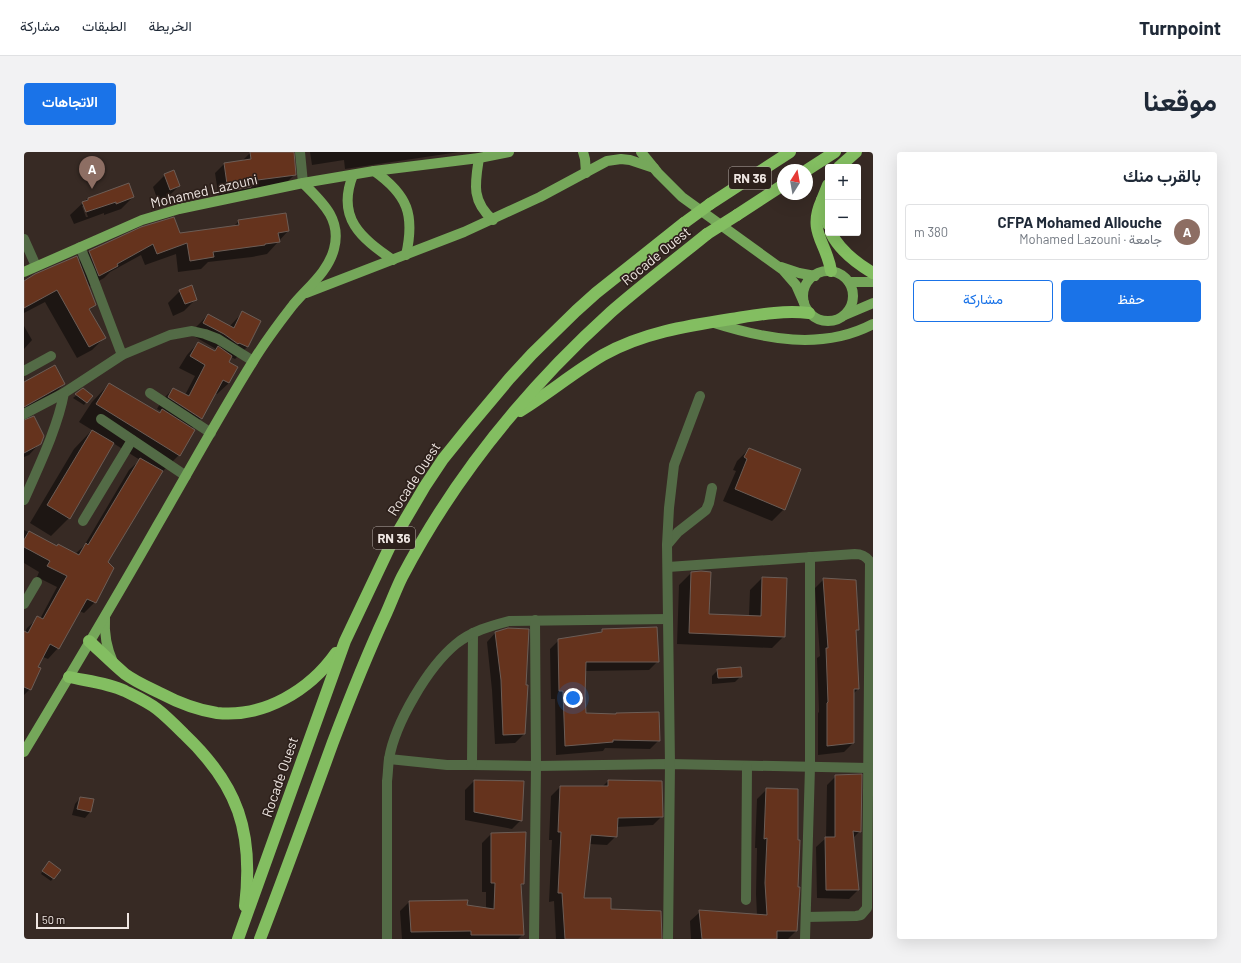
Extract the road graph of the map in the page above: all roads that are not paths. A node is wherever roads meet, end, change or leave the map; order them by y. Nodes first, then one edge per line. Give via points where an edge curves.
1 (300, 152) edge
2 (509, 152) edge
3 (583, 152) edge
4 (641, 152) edge
5 (790, 152) edge
6 (835, 152) edge
7 (856, 152) edge
8 (479, 158) junction
9 (842, 164) edge
10 (813, 166) edge
11 (654, 168) junction
12 (374, 171) junction
13 (586, 173) junction
14 (353, 175) junction
15 (303, 183) junction
16 (777, 189) edge
17 (825, 192) edge
18 (822, 200) junction
19 (825, 212) edge
20 (351, 218) junction
21 (492, 220) junction
22 (334, 223) junction
23 (832, 236) edge
24 (24, 239) edge
25 (80, 247) junction
26 (406, 255) junction
27 (393, 260) junction
28 (776, 264) junction
29 (36, 266) junction
30 (831, 271) junction
31 (24, 272) edge
32 (873, 273) edge
33 (815, 276) junction
34 (849, 282) junction
35 (873, 282) edge
36 (303, 294) junction
37 (873, 303) edge
38 (807, 308) junction
39 (846, 315) junction
40 (709, 322) junction
41 (873, 324) edge
42 (122, 355) junction
43 (51, 356) dead end
44 (253, 362) junction
45 (24, 371) edge
46 (64, 393) junction
47 (150, 393) dead end
48 (700, 396) dead end
49 (24, 414) edge
50 (508, 418) junction
51 (101, 419) dead end
52 (211, 433) junction
53 (132, 440) junction
54 (186, 476) junction
55 (712, 488) dead end
56 (24, 500) edge
57 (83, 521) dead end
58 (667, 545) junction
59 (810, 557) junction
60 (668, 567) junction
61 (37, 582) dead end
62 (24, 604) edge
63 (105, 616) junction
64 (668, 619) junction
65 (535, 620) junction
66 (473, 633) junction
67 (89, 641) junction
68 (345, 641) junction
69 (113, 662) junction
70 (69, 677) junction
71 (24, 752) edge
72 (389, 759) junction
73 (670, 764) junction
74 (472, 765) junction
75 (536, 766) junction
76 (747, 766) junction
77 (810, 767) junction
78 (869, 768) junction
79 (746, 900) dead end
80 (806, 917) junction
81 (240, 934) edge
82 (260, 939) edge
83 (387, 939) edge
84 (534, 939) edge
85 (668, 939) edge
86 (805, 939) edge

1 - 15 street
2 - 8 main road, Mohamed Lazouni
3 - 13 main road
4 - 11 main road
5 - 68 highway, Rocade Ouest / RN 36, bridge via 684,223 576,311 509,379 443,460 407,515
6 - 10 highway
7 - 9 highway
8 - 12 main road, Mohamed Lazouni
8 - 21 main road via 476,196 482,209
11 - 13 main road via 630,160 615,160 600,164
11 - 28 main road via 682,197
12 - 14 main road, Mohamed Lazouni
12 - 26 main road via 393,186 407,208 410,224
13 - 21 main road
14 - 15 main road, Mohamed Lazouni
14 - 20 main road via 347,197
15 - 22 main road via 328,209
15 - 25 main road, Mohamed Lazouni via 179,209 142,220
16 - 50 highway, Rocade Ouest, bridge via 707,234 648,281 544,377
17 - 18 highway
18 - 19 highway
18 - 30 highway via 816,215 817,230
20 - 22 main road
20 - 27 main road via 363,238
21 - 26 main road
22 - 36 main road via 336,241 330,260
23 - 32 highway via 846,254
24 - 29 street
25 - 29 main road, Mohamed Lazouni
25 - 42 street
26 - 27 main road
27 - 36 main road
28 - 33 main road via 791,271
28 - 38 main road via 793,282
29 - 31 main road, Mohamed Lazouni
30 - 33 main road
30 - 34 main road
33 - 38 main road via 804,289
34 - 35 main road
34 - 39 main road via 854,296
36 - 44 main road
37 - 39 main road
38 - 39 main road via 820,320 827,322
38 - 40 highway
40 - 41 main road via 738,331 804,340 834,338
40 - 50 highway via 657,333 618,347
42 - 44 street via 170,335 192,331 218,339
42 - 46 street
43 - 45 street
44 - 52 main road
46 - 49 street
46 - 56 street via 62,406 43,457
47 - 52 street
48 - 58 street via 674,465 668,508
50 - 82 highway, Rocade Ouest via 467,471 437,516 402,578 353,689
51 - 53 street
52 - 54 main road
53 - 54 street
53 - 57 street
54 - 63 main road
55 - 58 street via 706,510 678,532
58 - 60 street
59 - 60 street
59 - 77 street
59 - 78 street via 861,554 870,562
60 - 64 street
61 - 62 street
63 - 67 main road
63 - 69 main road via 105,635
64 - 65 street
64 - 73 street
65 - 66 street via 509,621
65 - 75 street
66 - 72 street via 456,644 420,688 406,713
66 - 74 street
67 - 69 highway
67 - 70 main road
68 - 69 highway via 319,674 291,695 255,710 236,713 217,713 173,699 145,686
68 - 81 highway, Rocade Ouest / RN 36
70 - 71 main road
70 - 81 highway via 124,691 156,708 199,748 214,766 237,808 247,848 247,885
72 - 74 street
72 - 83 street
73 - 75 street
73 - 76 street
73 - 85 street
74 - 75 street
75 - 84 street
76 - 77 street
76 - 79 street
77 - 78 street
77 - 80 street
78 - 80 street via 867,908 861,915 856,916
80 - 86 street

